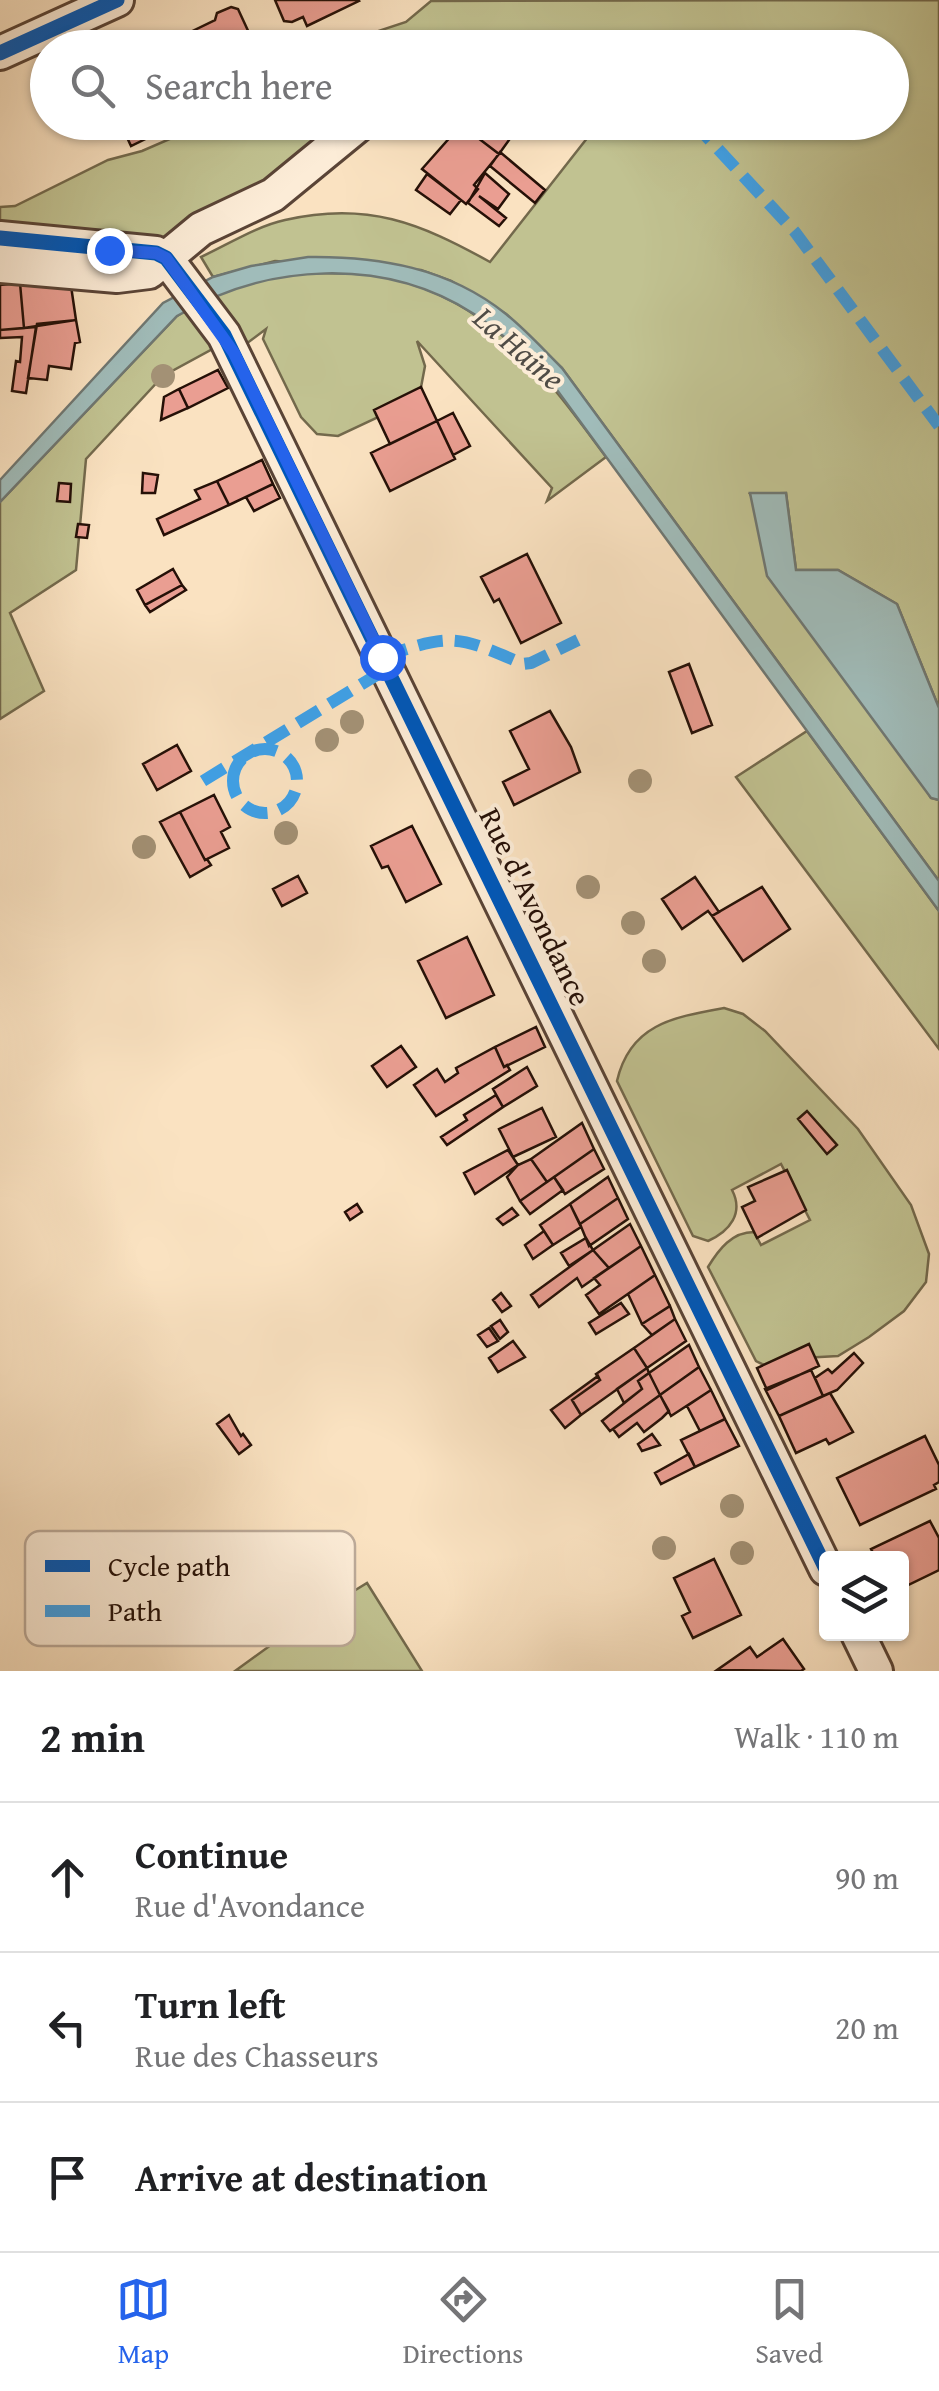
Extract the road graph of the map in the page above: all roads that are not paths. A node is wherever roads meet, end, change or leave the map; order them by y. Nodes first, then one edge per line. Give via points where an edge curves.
1 (117, 0) edge
2 (51, 30) edge
3 (30, 39) edge
4 (0, 53) edge
5 (340, 140) edge
6 (0, 238) edge
7 (0, 266) edge
8 (173, 267) junction
9 (819, 1555) edge
10 (861, 1641) edge
11 (876, 1671) edge

1 - 2 street
3 - 4 street
5 - 8 street via 273,194 201,229
6 - 8 street via 156,253
7 - 8 street via 132,276
8 - 9 street, Rue d'Avondance via 244,372
10 - 11 street

